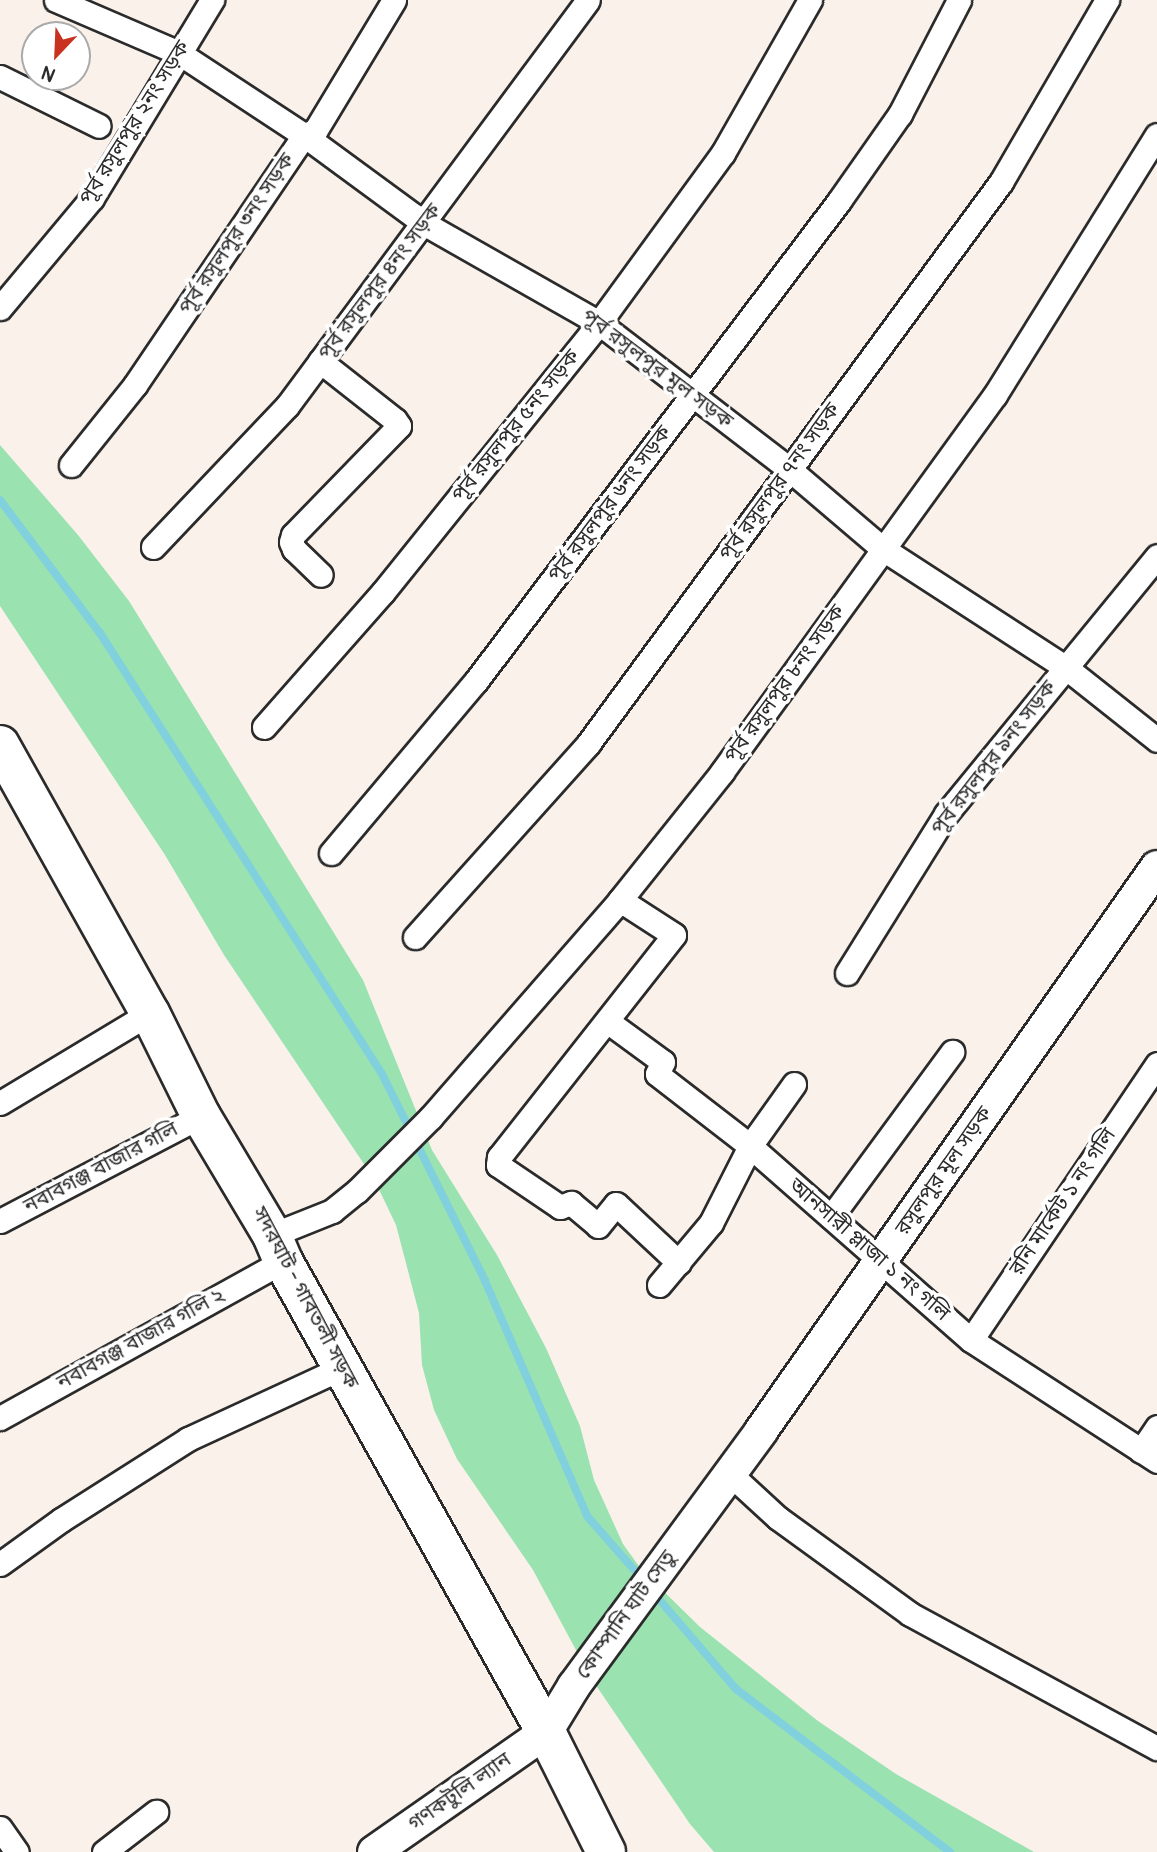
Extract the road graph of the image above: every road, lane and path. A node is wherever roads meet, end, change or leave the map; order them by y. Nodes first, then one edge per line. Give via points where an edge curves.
1 (56, 0) edge
2 (212, 0) edge
3 (394, 0) edge
4 (588, 0) edge
5 (810, 0) edge
6 (959, 0) edge
7 (1107, 0) edge
8 (179, 53) junction
9 (0, 77) edge
10 (99, 126) dead end
11 (304, 135) junction
12 (1157, 135) edge
13 (425, 224) junction
14 (0, 307) edge
15 (599, 323) junction
16 (320, 361) junction
17 (693, 395) junction
18 (71, 465) dead end
19 (789, 469) junction
20 (153, 547) dead end
21 (883, 549) junction
22 (1157, 556) edge
23 (321, 575) dead end
24 (1065, 667) junction
25 (264, 727) dead end
26 (1157, 740) edge
27 (0, 745) edge
28 (331, 853) dead end
29 (1157, 867) edge
30 (620, 900) junction
31 (415, 937) dead end
32 (847, 972) dead end
33 (150, 1013) junction
34 (607, 1021) junction
35 (952, 1052) dead end
36 (1157, 1064) edge
37 (794, 1084) dead end
38 (0, 1103) edge
39 (201, 1116) junction
40 (750, 1146) junction
41 (358, 1191) joint
42 (831, 1217) junction
43 (0, 1221) edge
44 (278, 1248) junction
45 (881, 1259) junction
46 (679, 1263) junction
47 (659, 1285) dead end
48 (971, 1340) junction
49 (342, 1368) junction
50 (0, 1418) edge
51 (1157, 1427) edge
52 (1149, 1456) edge
53 (729, 1473) junction
54 (679, 1544) joint
55 (0, 1564) edge
56 (546, 1732) junction
57 (1157, 1748) edge
58 (156, 1812) dead end
59 (0, 1828) edge
60 (17, 1852) edge
61 (104, 1852) edge
62 (374, 1852) edge
63 (606, 1852) edge

1 - 8 street, পূর্ব রসুলপুর মূল সড়ক
2 - 8 street, পূর্ব রসুলপুর ২নং সড়ক
3 - 11 street, পূর্ব রসুলপুর ৩নং সড়ক via 315,131
4 - 13 street, পূর্ব রসুলপুর ৪নং সড়ক
5 - 15 street, পূর্ব রসুলপুর ৫নং সড়ক via 723,153
6 - 17 street, পূর্ব রসুলপুর ৬নং সড়ক via 900,114
7 - 19 street, পূর্ব রসুলপুর ৭নং সড়ক via 1001,182
8 - 11 street, পূর্ব রসুলপুর মূল সড়ক
8 - 14 street, পূর্ব রসুলপুর ২নং সড়ক via 92,198
9 - 10 street
11 - 13 street, পূর্ব রসুলপুর মূল সড়ক
11 - 18 street, পূর্ব রসুলপুর ৩নং সড়ক via 135,386
12 - 21 street, পূর্ব রসুলপুর ৮নং সড়ক via 996,395
13 - 15 street, পূর্ব রসুলপুর মূল সড়ক
13 - 16 street, পূর্ব রসুলপুর ৪নং সড়ক
15 - 17 street, পূর্ব রসুলপুর মূল সড়ক
15 - 25 street, পূর্ব রসুলপুর ৫নং সড়ক via 383,592
16 - 20 street, পূর্ব রসুলপুর ৪নং সড়ক via 287,405
16 - 23 street via 399,426 293,535 294,549
17 - 19 street, পূর্ব রসুলপুর মূল সড়ক
17 - 28 street, পূর্ব রসুলপুর ৬নং সড়ক via 475,681
19 - 21 street, পূর্ব রসুলপুর মূল সড়ক
19 - 31 street, পূর্ব রসুলপুর ৭নং সড়ক via 588,744
21 - 24 street, পূর্ব রসুলপুর মূল সড়ক
21 - 30 street, পূর্ব রসুলপুর ৮নং সড়ক via 722,772
22 - 24 street, পূর্ব রসুলপুর ৯নং সড়ক
24 - 26 street, পূর্ব রসুলপুর মূল সড়ক
24 - 32 street, পূর্ব রসুলপুর ৯নং সড়ক via 946,814
27 - 33 highway, সদরঘাট - গাবতলী সড়ক
29 - 45 street, রসুলপুর মূল সড়ক
30 - 34 street via 674,935
30 - 41 street, পূর্ব রসুলপুর ৮নং সড়ক via 430,1117
33 - 38 street
33 - 39 highway, সদরঘাট - গাবতলী সড়ক
34 - 40 street, আনসারী প্লাজা ১ নং গলি via 663,1062 657,1074
34 - 46 street via 499,1157 498,1165 560,1207 571,1203 598,1226 616,1204
35 - 42 street
36 - 48 street, রনি মার্কেট ১ নং গলি
37 - 40 street
39 - 43 street, নবাবগঞ্জ বাজার গলি
39 - 44 highway, সদরঘাট - গাবতলী সড়ক
40 - 42 street, আনসারী প্লাজা ১ নং গলি
40 - 46 street via 710,1223
41 - 44 street, নবাবগঞ্জ বাজার গলি ২
42 - 45 street, আনসারী প্লাজা ১ নং গলি
44 - 49 highway, সদরঘাট - গাবতলী সড়ক
44 - 50 street, নবাবগঞ্জ বাজার গলি ২
45 - 48 street, আনসারী প্লাজা ১ নং গলি
45 - 53 street, রসুলপুর মূল সড়ক
46 - 47 street
48 - 52 street, আনসারী প্লাজা ১ নং গলি
49 - 55 street via 188,1439
49 - 56 highway, সদরঘাট - গাবতলী সড়ক
51 - 52 street
53 - 54 street, রসুলপুর মূল সড়ক
53 - 57 street via 778,1518 910,1614
54 - 56 street, কোম্পানি ঘাট সেতু via 574,1686
56 - 62 street, গণকটুলি ল্যান
56 - 63 highway, সদরঘাট - গাবতলী সড়ক
58 - 61 street
59 - 60 street

